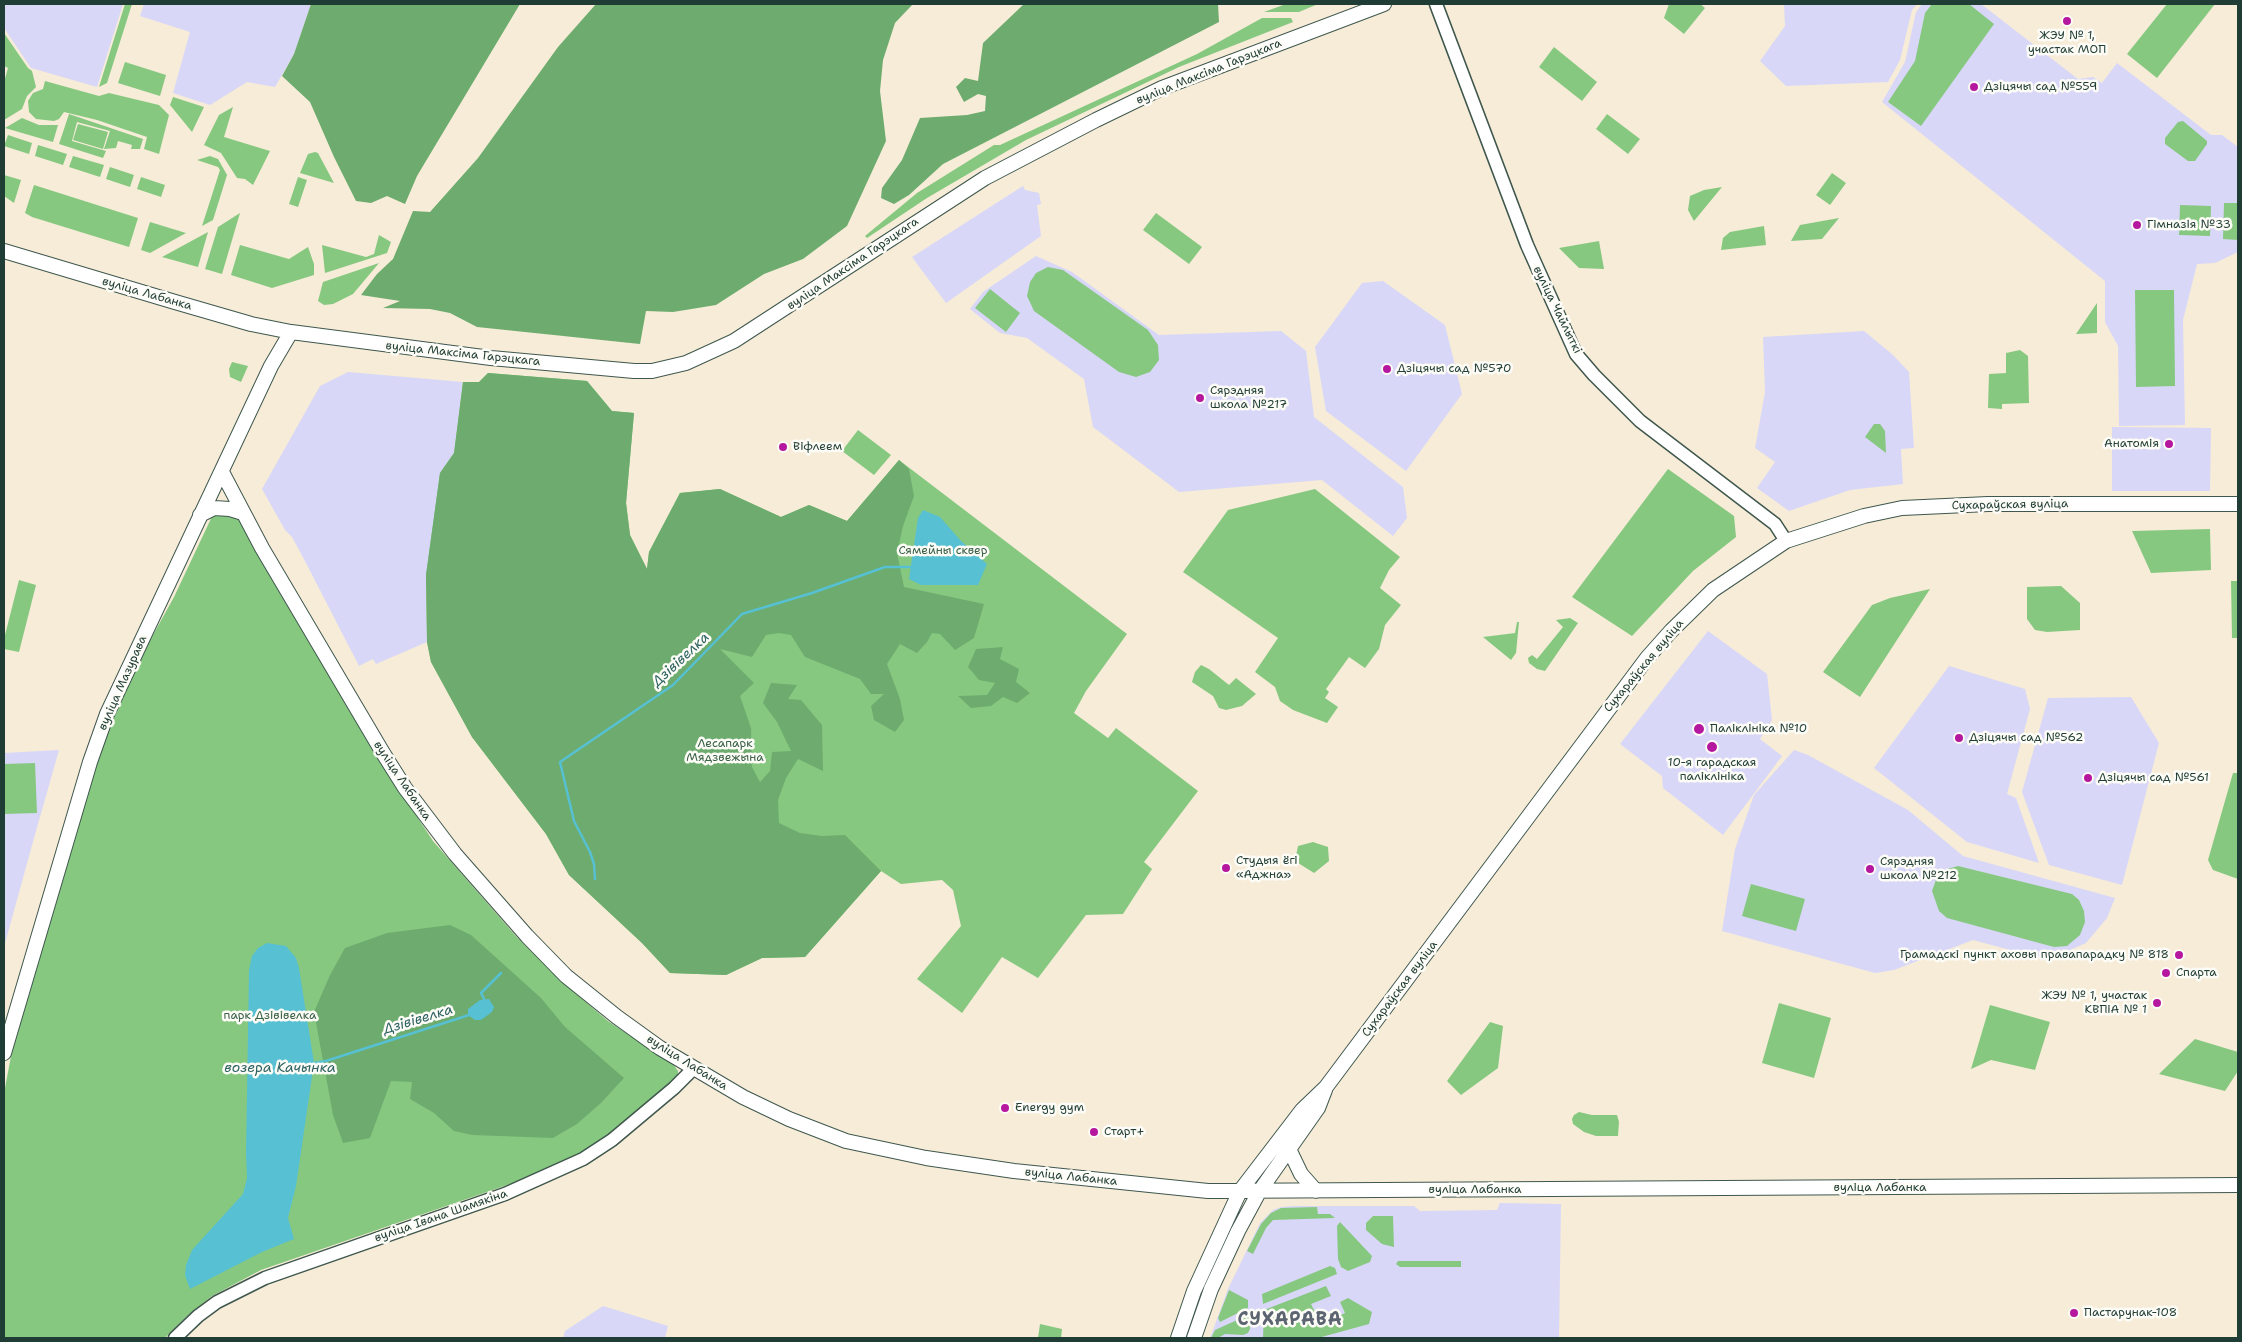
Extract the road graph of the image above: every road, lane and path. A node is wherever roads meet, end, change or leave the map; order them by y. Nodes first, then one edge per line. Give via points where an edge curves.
1 (1384, 4) edge
2 (1436, 4) edge
3 (4, 251) edge
4 (291, 332) junction
5 (222, 472) junction
6 (2238, 504) edge
7 (242, 513) junction
8 (200, 514) junction
9 (1786, 541) junction
10 (4, 1053) edge
11 (693, 1069) junction
12 (1326, 1087) junction
13 (1289, 1149) junction
14 (2238, 1185) edge
15 (1208, 1192) junction
16 (1240, 1192) junction
17 (1259, 1192) junction
18 (1316, 1192) junction
19 (1226, 1225) junction
20 (175, 1338) edge
21 (1178, 1338) edge
22 (1194, 1338) edge

1 - 4 main road, вуліца Максіма Гарэцкага via 1162,88 1096,120 985,178 766,322 686,363 652,371 634,371 491,358
2 - 9 street, вуліца Чайлыткі via 1526,245 1576,354 1640,420 1775,524
3 - 4 main road, вуліца Лабанка via 251,324
4 - 5 main road, вуліца Мазурава via 271,366
5 - 7 main road, вуліца Лабанка
5 - 8 main road, вуліца Мазурава
6 - 9 main road, Сухараўская вуліца via 1988,504 1902,508 1864,516
7 - 8 main road via 214,508
7 - 11 main road, вуліца Лабанка via 383,754 423,814 455,854 566,976 617,1017
8 - 10 main road, вуліца Мазурава via 107,714
9 - 12 main road, Сухараўская вуліца via 1713,590 1647,658
11 - 15 main road, вуліца Лабанка via 789,1119 846,1140 926,1158 1014,1171
11 - 20 street, вуліца Івана Шамякіна via 612,1140 583,1159 505,1194 265,1278 217,1302
12 - 13 main road, Сухараўская вуліца via 1318,1108
12 - 16 main road, Сухараўская вуліца via 1309,1102
13 - 17 main road, Сухараўская вуліца
13 - 18 main road via 1301,1174
14 - 18 main road, вуліца Лабанка
15 - 16 main road, вуліца Лабанка
15 - 19 main road via 1221,1202
16 - 17 main road, вуліца Лабанка
16 - 19 main road, Сухараўская вуліца
17 - 18 main road, вуліца Лабанка
17 - 22 main road, Сухараўская вуліца via 1215,1281
19 - 21 main road, Сухараўская вуліца via 1194,1291

